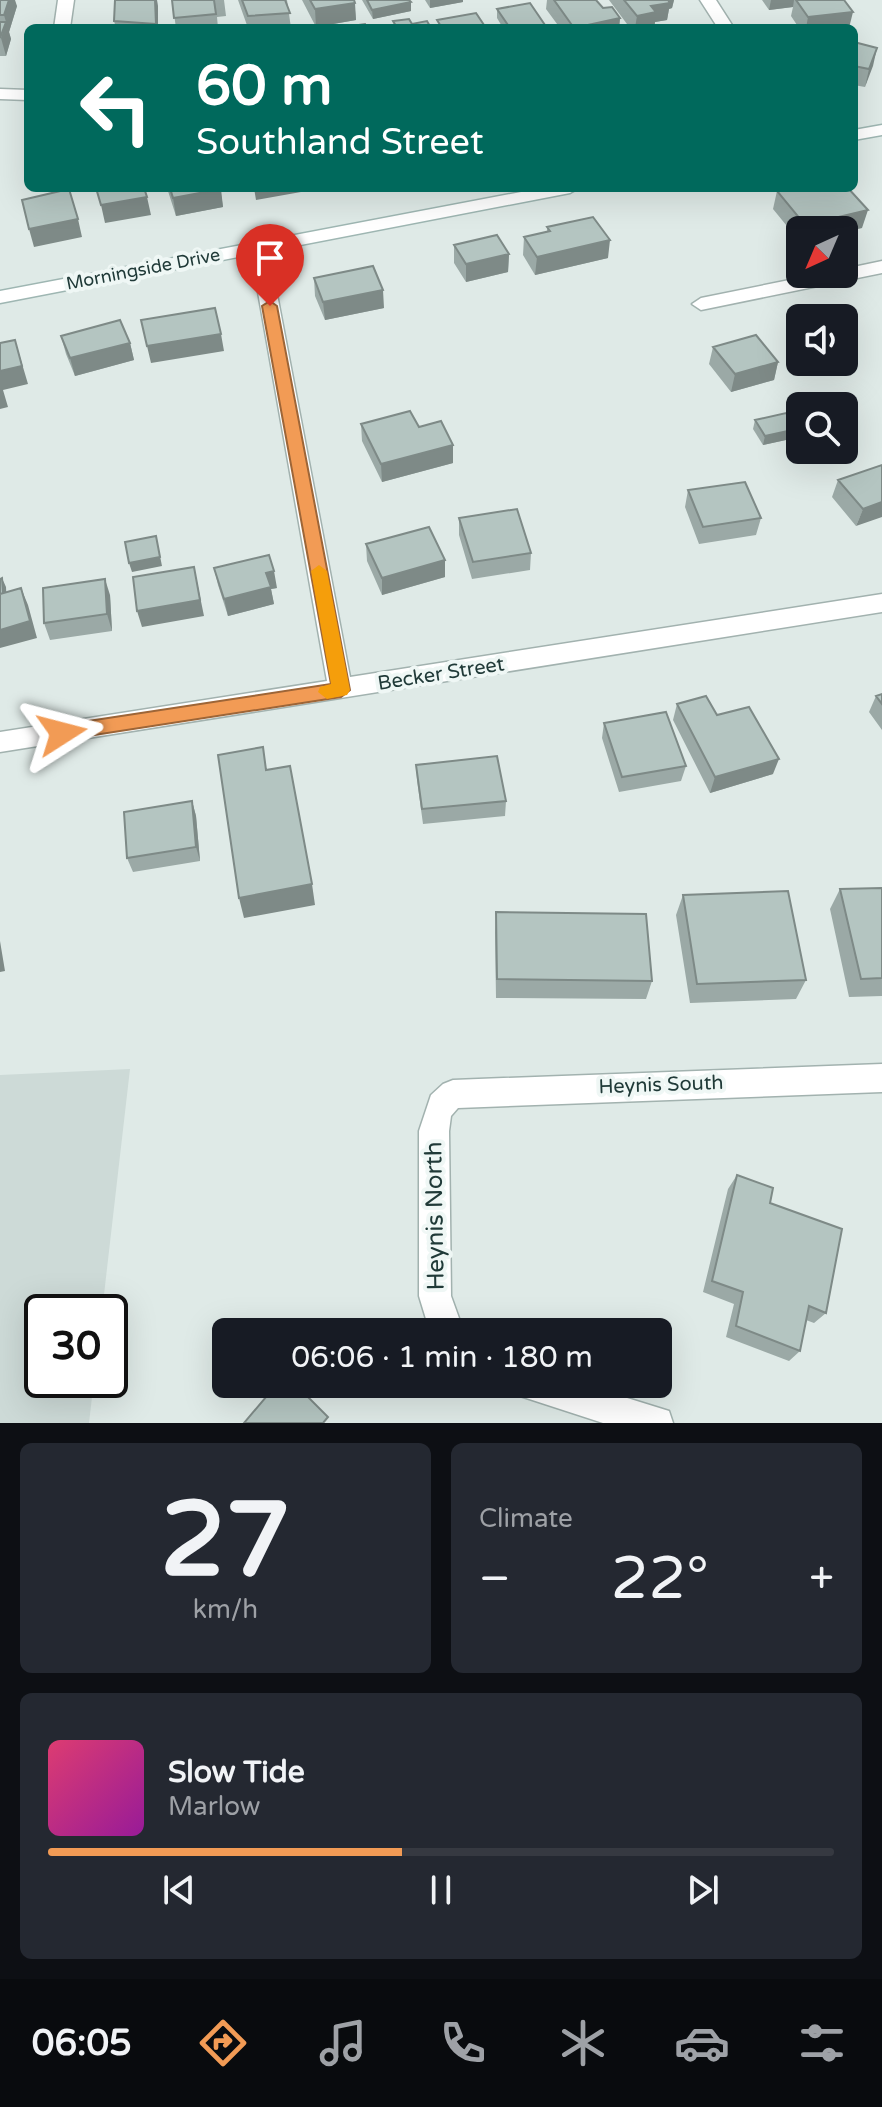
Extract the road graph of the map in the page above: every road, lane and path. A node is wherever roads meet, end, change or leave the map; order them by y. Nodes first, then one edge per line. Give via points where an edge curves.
1 (66, 0) edge
2 (708, 0) edge
3 (63, 24) edge
4 (723, 24) edge
5 (0, 94) edge
6 (24, 95) edge
7 (882, 130) edge
8 (858, 134) edge
9 (549, 192) edge
10 (259, 247) junction
11 (882, 267) edge
12 (0, 297) edge
13 (701, 304) dead end
14 (882, 603) edge
15 (341, 690) junction
16 (0, 742) edge
17 (882, 1078) edge
18 (443, 1100) joint
19 (443, 1318) edge
20 (574, 1398) edge
21 (657, 1423) edge

1 - 3 street
2 - 4 street
5 - 6 street
7 - 8 street
9 - 10 street, Morningside Drive
10 - 12 street, Morningside Drive
10 - 15 street
11 - 13 street
14 - 15 street, Becker Street
15 - 16 street, Becker Street
17 - 18 street, Heynis South via 467,1091
18 - 19 street, Heynis North via 434,1131 435,1296
20 - 21 street

